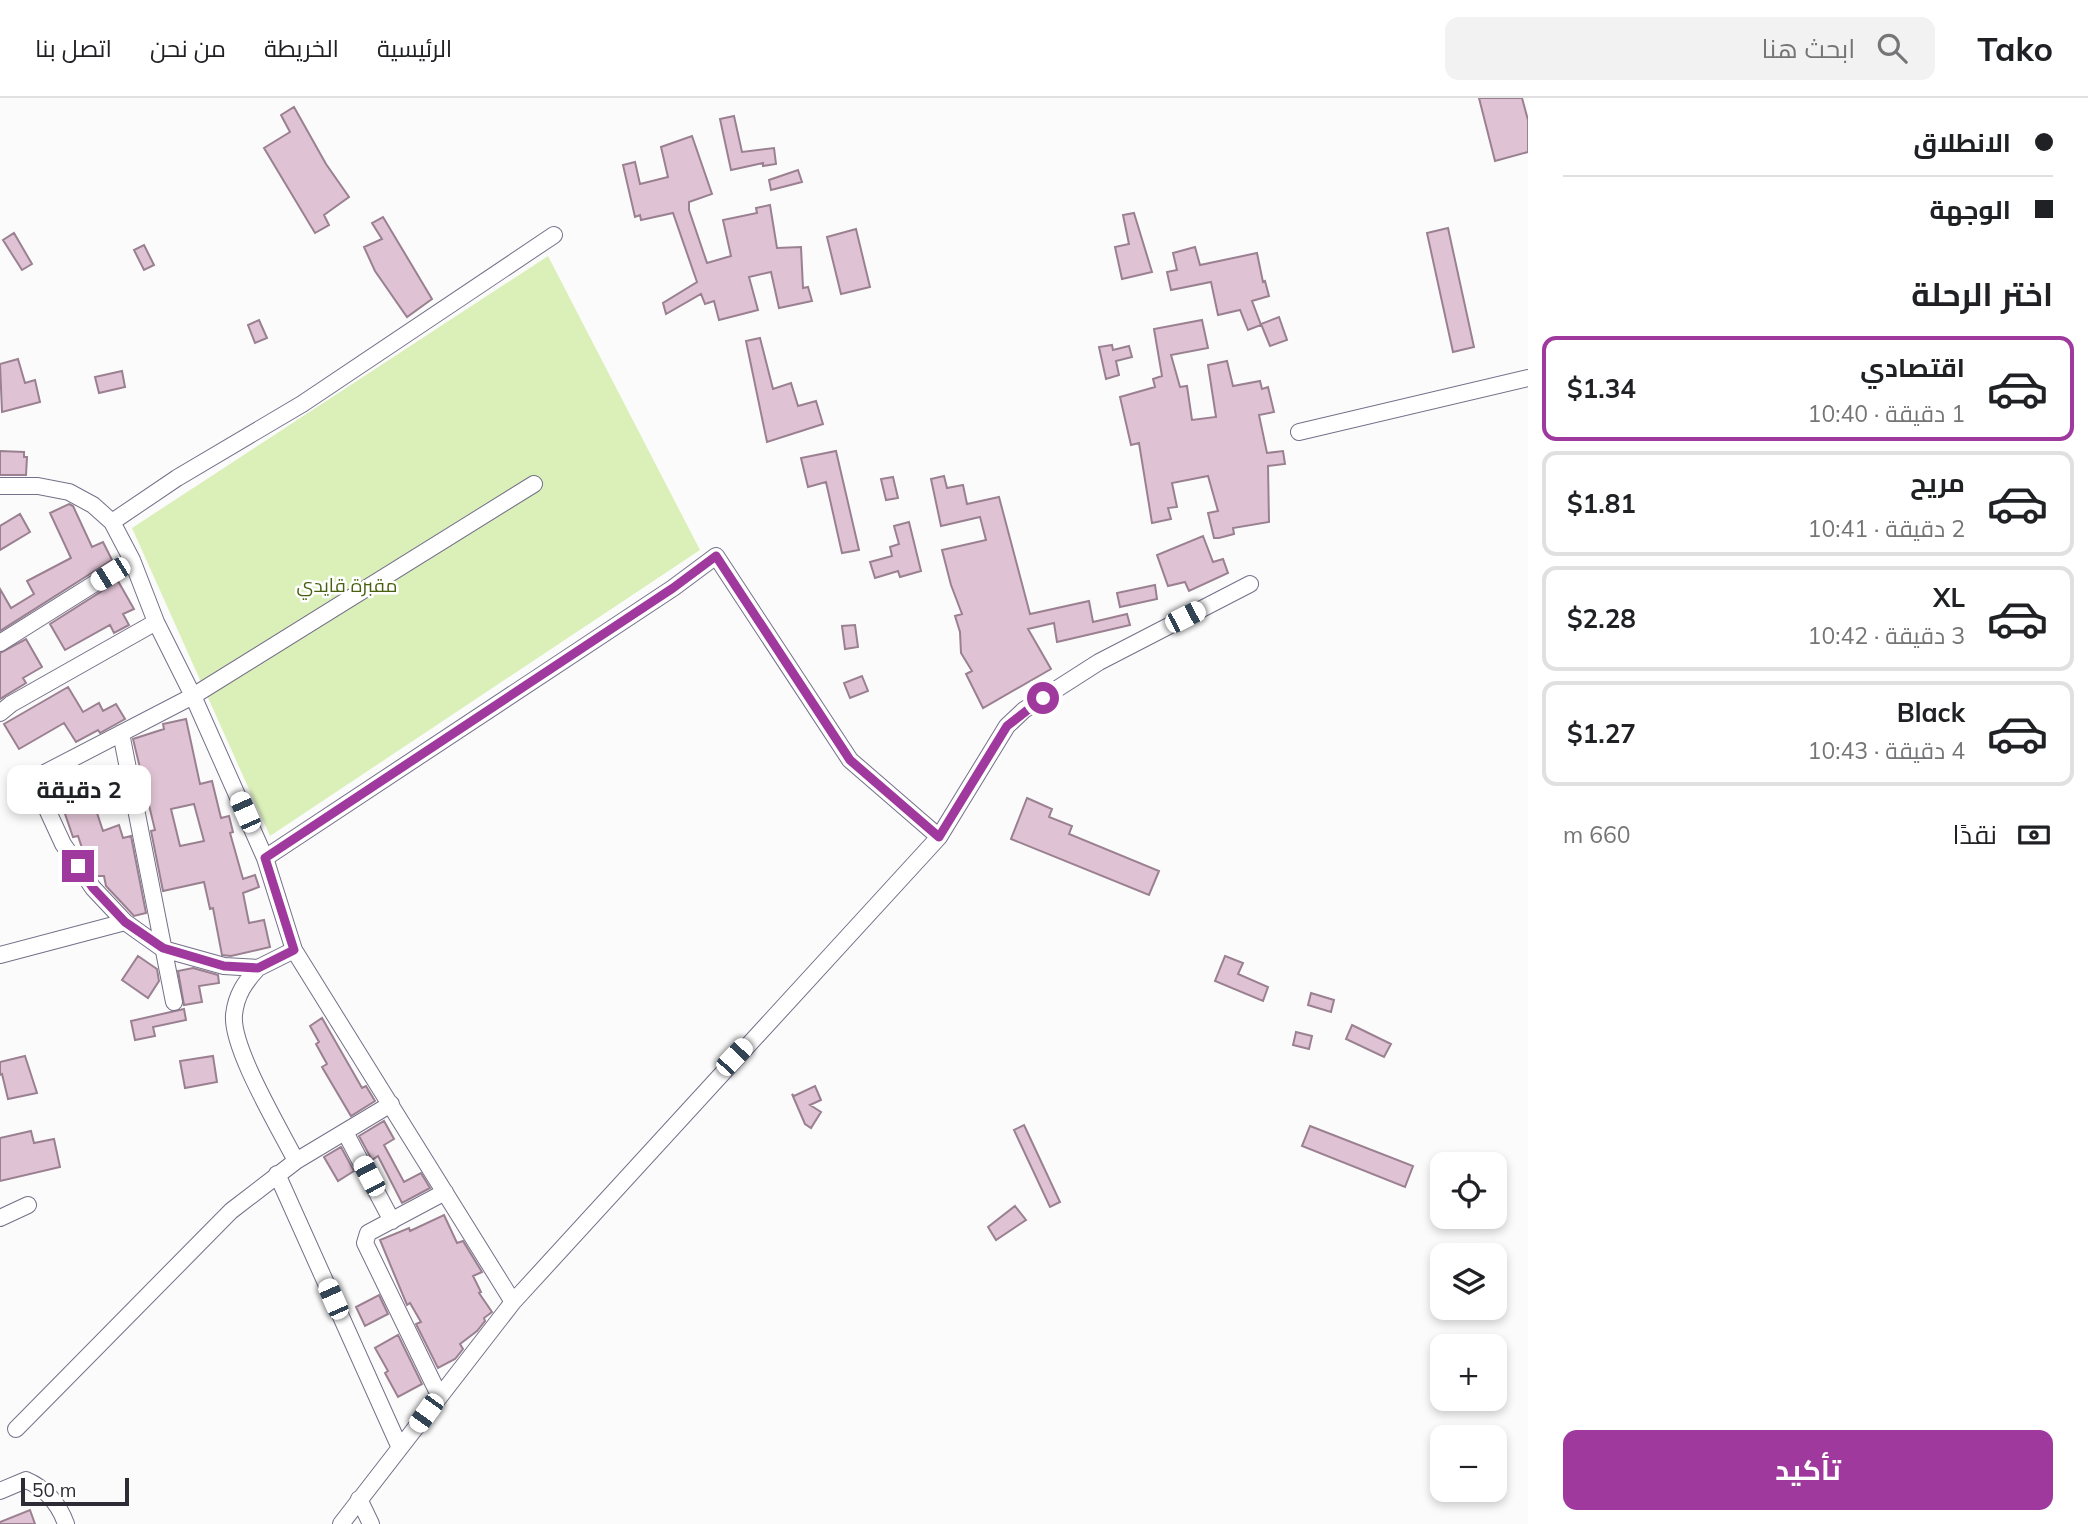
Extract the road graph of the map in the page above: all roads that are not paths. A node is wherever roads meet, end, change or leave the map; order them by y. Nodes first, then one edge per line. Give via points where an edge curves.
1 (554, 236) dead end
2 (1528, 378) edge
3 (1299, 432) dead end
4 (534, 484) dead end
5 (0, 486) edge
6 (111, 522) junction
7 (132, 560) junction
8 (1250, 584) dead end
9 (156, 622) junction
10 (0, 643) edge
11 (193, 695) junction
12 (0, 713) edge
13 (121, 733) junction
14 (939, 837) junction
15 (265, 858) junction
16 (125, 922) junction
17 (163, 948) junction
18 (294, 950) junction
19 (0, 955) edge
20 (258, 968) junction
21 (174, 1002) dead end
22 (391, 1104) junction
23 (345, 1132) junction
24 (296, 1161) junction
25 (277, 1174) junction
26 (446, 1192) junction
27 (28, 1205) dead end
28 (0, 1218) edge
29 (392, 1221) junction
30 (513, 1302) junction
31 (439, 1395) junction
32 (16, 1429) dead end
33 (400, 1448) junction
34 (0, 1491) edge
35 (359, 1499) junction
36 (66, 1524) edge
37 (341, 1524) edge
38 (371, 1524) edge

1 - 6 street via 302,404
2 - 3 street
4 - 11 street
5 - 6 street via 69,492
6 - 7 street
7 - 9 street
7 - 10 street
8 - 14 street via 1099,662 1024,710 1007,726
9 - 11 street
9 - 12 street
11 - 13 street
11 - 15 street
13 - 16 street via 35,776 33,783 63,845 93,888
13 - 17 street
14 - 15 street via 850,760 716,556
14 - 30 street
15 - 18 street
16 - 17 street
16 - 19 street
17 - 20 street via 224,966
17 - 21 street
18 - 20 street
18 - 22 street
20 - 24 street via 237,996 233,1018 237,1042
22 - 23 street
22 - 26 street
23 - 24 street
23 - 29 street
24 - 25 street
25 - 32 street via 201,1239
25 - 33 street
26 - 29 street
26 - 30 street
27 - 28 street
29 - 31 street via 368,1233 365,1243
30 - 31 street
31 - 33 street
33 - 35 street
34 - 36 street via 26,1480 40,1486
35 - 37 street
35 - 38 street

